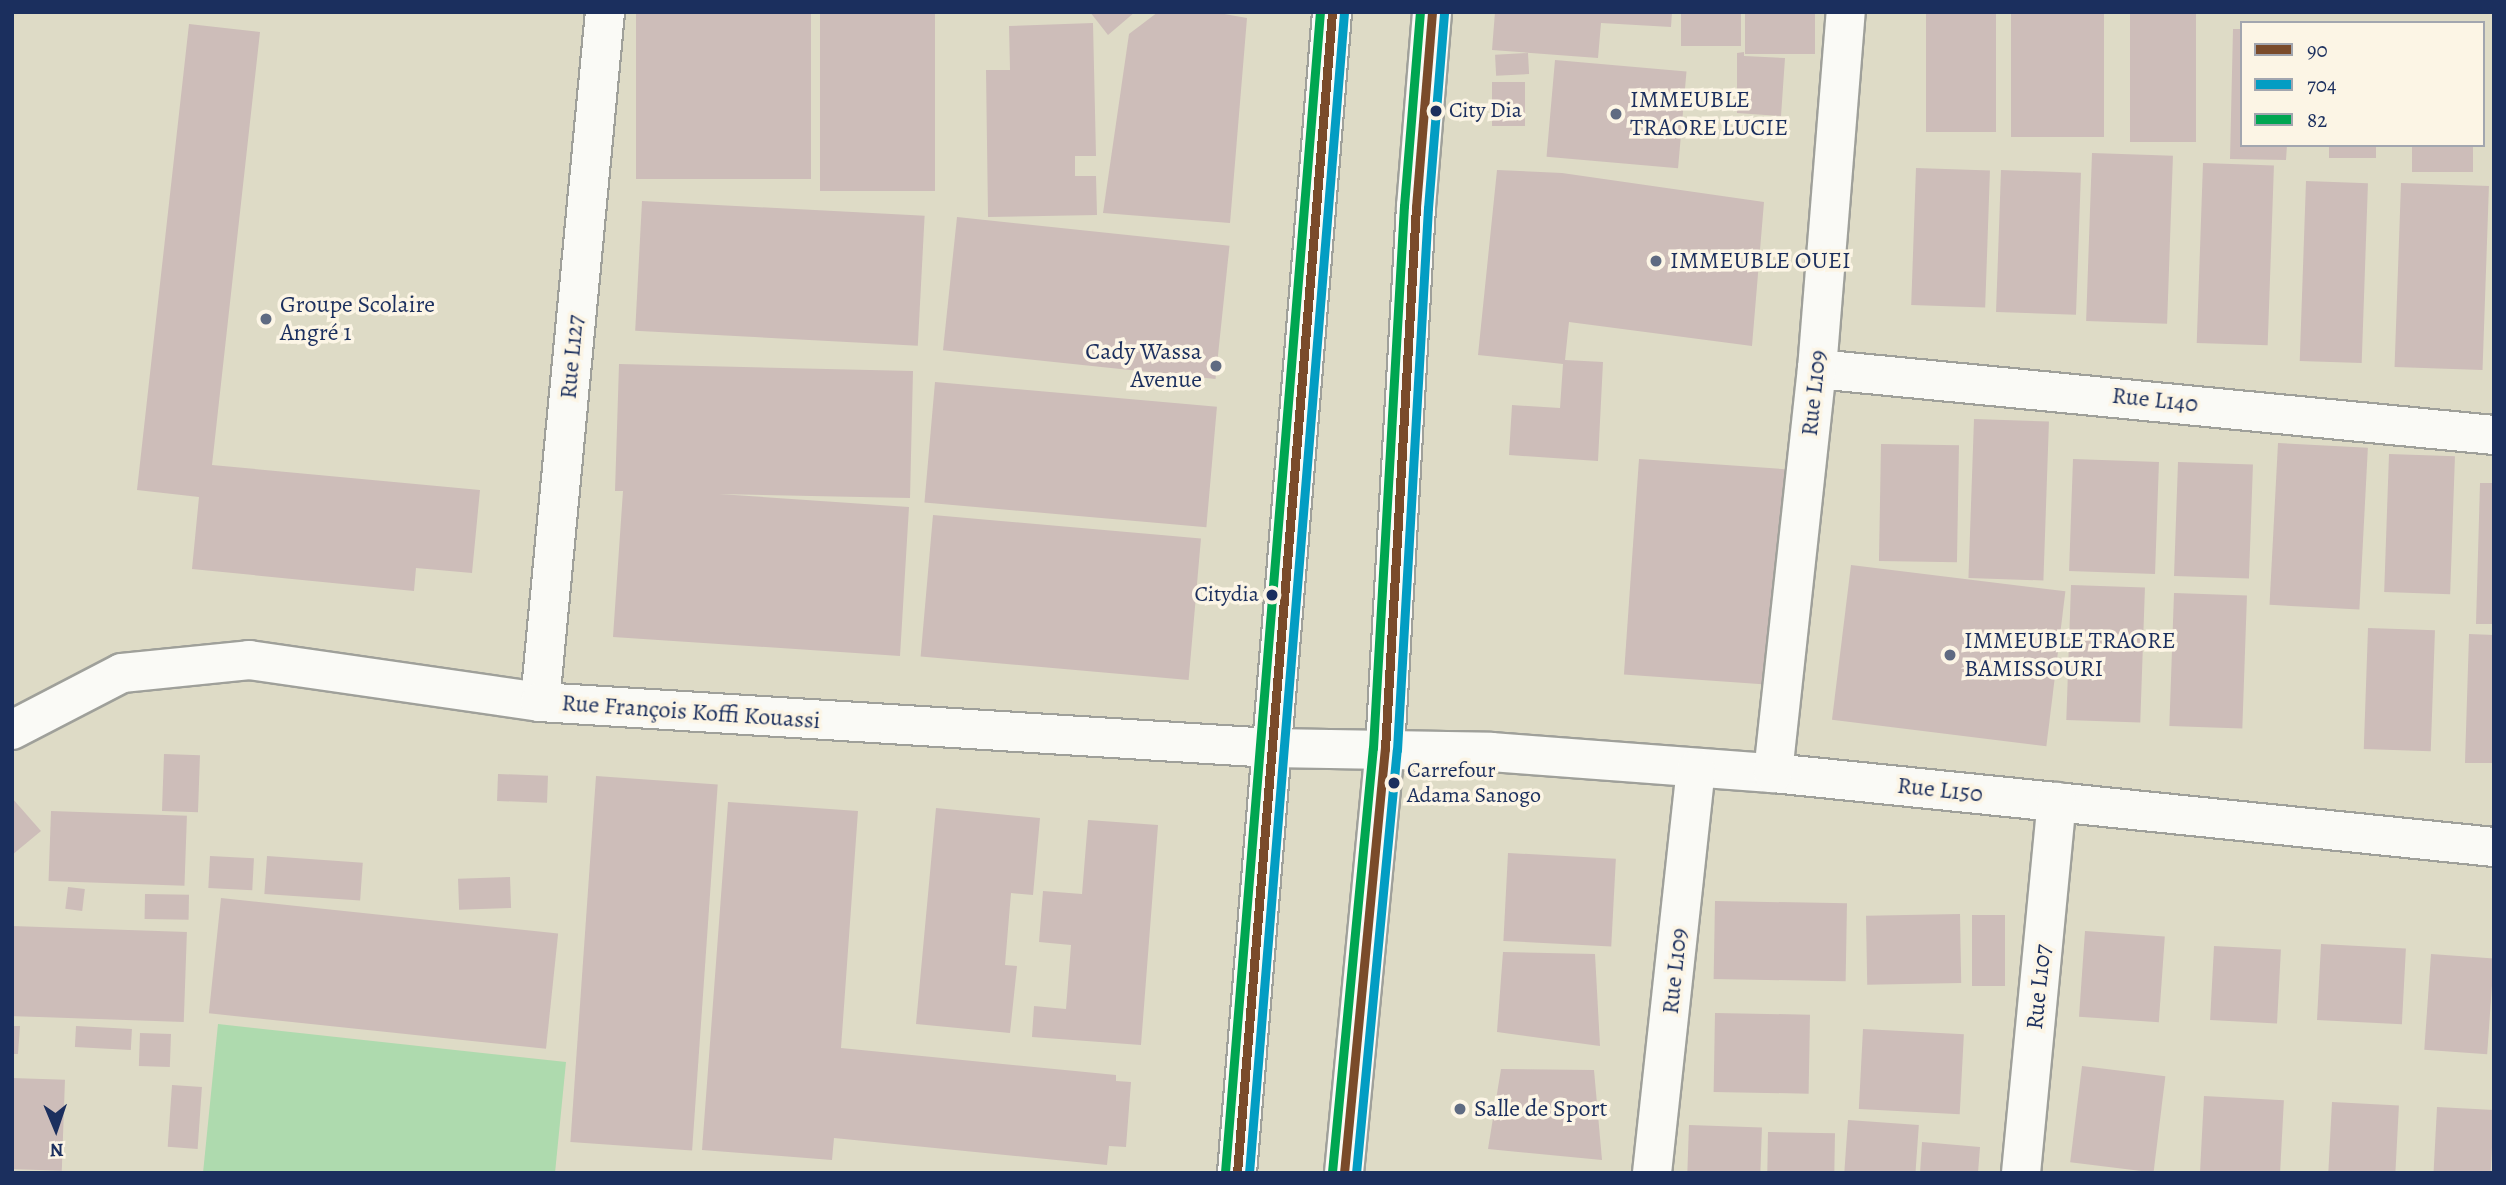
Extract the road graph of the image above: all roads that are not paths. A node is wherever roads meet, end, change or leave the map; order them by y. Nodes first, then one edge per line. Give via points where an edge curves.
1 (605, 12) edge
2 (1332, 12) edge
3 (1432, 12) edge
4 (1846, 12) edge
5 (1817, 369) junction
6 (2494, 435) edge
7 (540, 702) junction
8 (12, 730) edge
9 (1271, 748) junction
10 (1385, 749) junction
11 (1696, 769) junction
12 (1773, 773) junction
13 (2057, 802) junction
14 (2494, 847) edge
15 (1237, 1173) edge
16 (1344, 1173) edge
17 (1652, 1173) edge
18 (2021, 1173) edge

1 - 7 street, Rue L127
2 - 9 street
3 - 10 street via 1416,206
4 - 5 street, Rue L109
5 - 6 street, Rue L140
5 - 12 street, Rue L109
7 - 8 street, Rue François Koffi Kouassi via 249,660 122,673
7 - 9 street, Rue François Koffi Kouassi
9 - 10 street, Rue François Koffi Kouassi
9 - 15 street
10 - 11 street, Rue L150 via 1491,752
10 - 16 street
11 - 12 street, Rue L150
11 - 17 street, Rue L109
12 - 13 street, Rue L150
13 - 14 street, Rue L150
13 - 18 street, Rue L107

